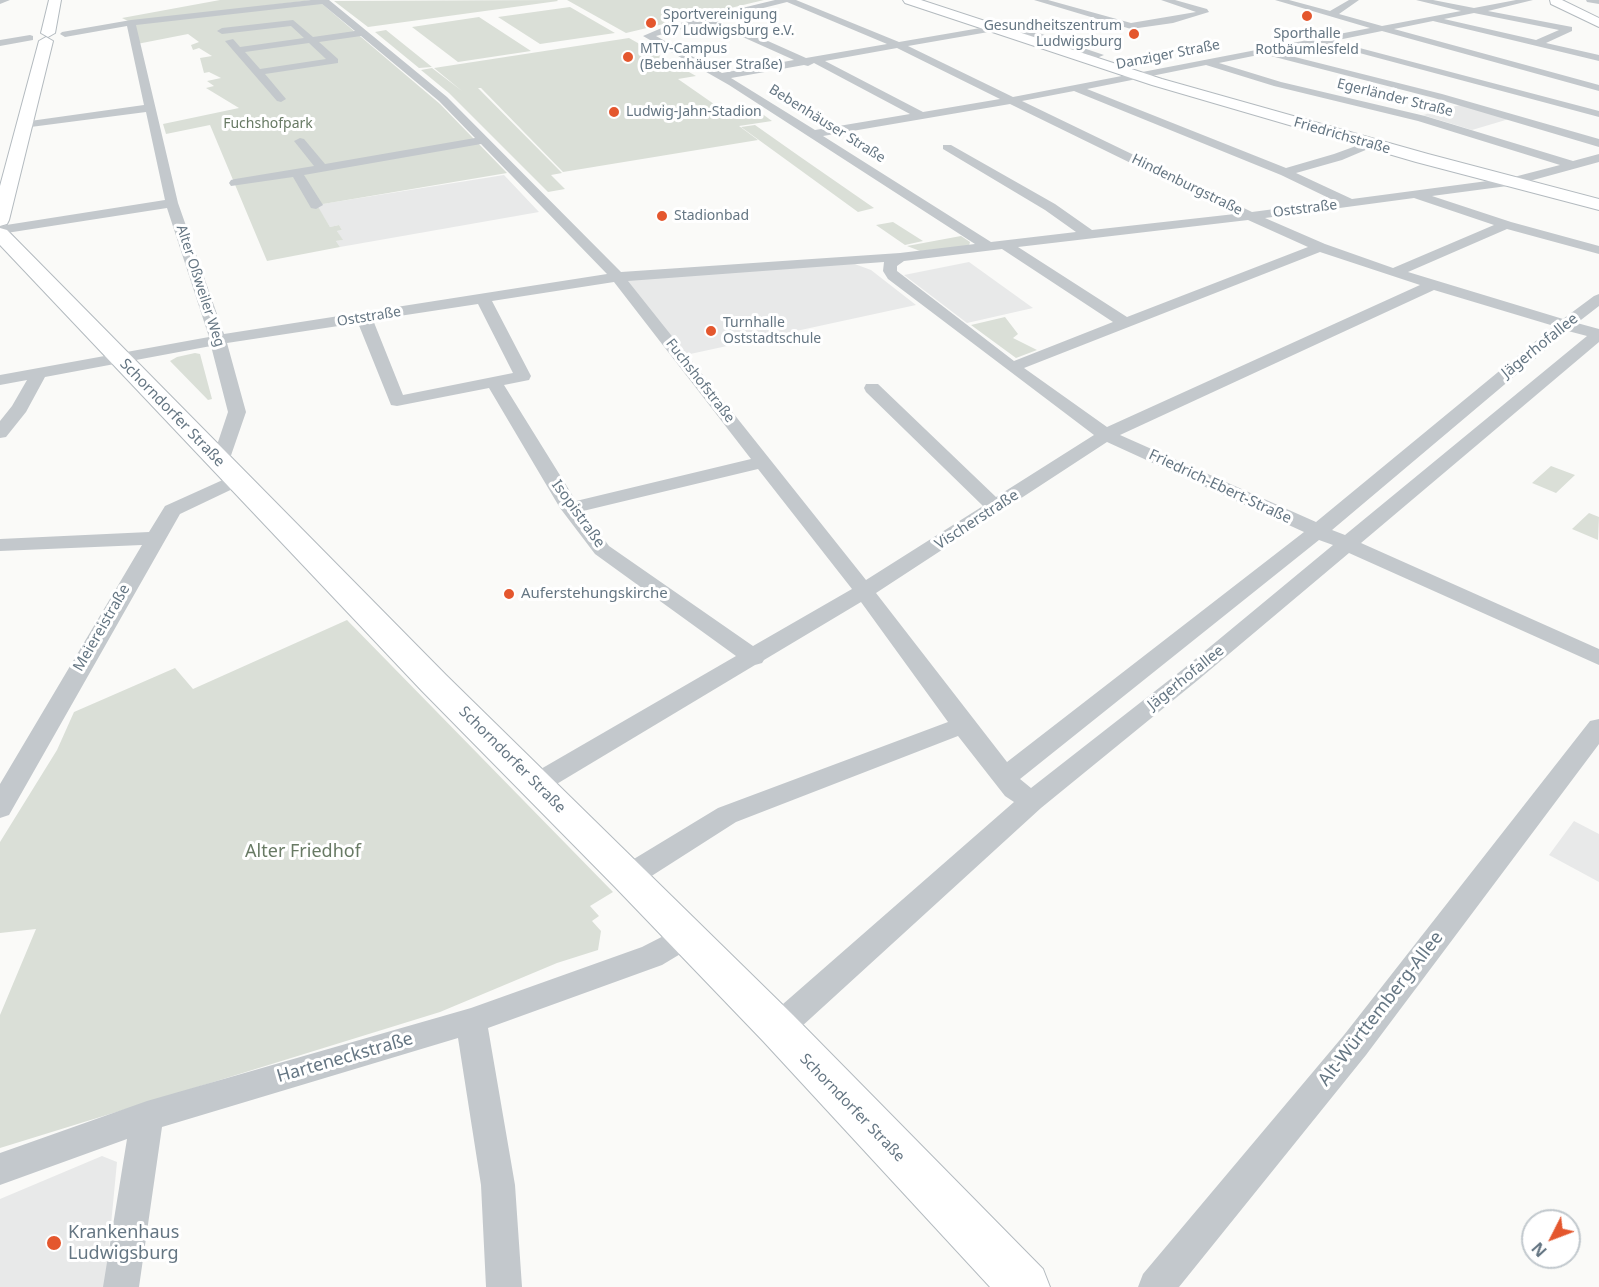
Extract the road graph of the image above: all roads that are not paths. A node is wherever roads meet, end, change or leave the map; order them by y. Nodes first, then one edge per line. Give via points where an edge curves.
1 (6, 0) edge
2 (55, 0) edge
3 (788, 0) edge
4 (909, 0) edge
5 (1038, 0) edge
6 (1052, 0) edge
7 (1182, 0) edge
8 (1279, 0) edge
9 (1354, 0) edge
10 (1420, 0) edge
11 (1529, 0) edge
12 (1554, 0) edge
13 (1590, 0) edge
14 (0, 1) edge
15 (324, 1) edge
16 (1168, 1) edge
17 (1599, 2) edge
18 (1071, 8) junction
19 (1474, 10) junction
20 (207, 15) junction
21 (1330, 15) junction
22 (1430, 18) junction
23 (709, 19) junction
24 (128, 23) junction
25 (1599, 23) edge
26 (993, 27) junction
27 (1380, 28) junction
28 (222, 32) junction
29 (363, 33) junction
30 (65, 34) joint
31 (41, 37) junction
32 (311, 40) junction
33 (1321, 40) junction
34 (0, 42) edge
35 (1535, 44) junction
36 (900, 46) junction
37 (238, 50) junction
38 (1263, 51) junction
39 (1581, 54) junction
40 (1599, 58) edge
41 (1565, 59) dead end
42 (813, 62) junction
43 (1208, 62) junction
44 (1549, 65) dead end
45 (1533, 70) junction
46 (257, 72) junction
47 (722, 76) junction
48 (1137, 76) junction
49 (1076, 88) junction
50 (1599, 88) edge
51 (281, 99) dead end
52 (1012, 100) junction
53 (150, 108) junction
54 (1599, 114) edge
55 (922, 116) junction
56 (23, 125) junction
57 (813, 134) junction
58 (483, 140) junction
59 (300, 141) dead end
60 (1599, 143) edge
61 (1371, 144) junction
62 (947, 147) dead end
63 (1599, 158) edge
64 (1574, 166) junction
65 (321, 167) junction
66 (296, 172) junction
67 (1285, 172) junction
68 (1511, 182) junction
69 (236, 183) dead end
70 (1415, 195) junction
71 (172, 203) junction
72 (1350, 203) junction
73 (316, 205) dead end
74 (1599, 205) edge
75 (1250, 216) junction
76 (0, 220) edge
77 (1506, 225) junction
78 (0, 232) edge
79 (1089, 235) junction
80 (1005, 244) junction
81 (988, 246) junction
82 (1320, 247) junction
83 (1599, 250) edge
84 (900, 257) junction
85 (1394, 273) junction
86 (618, 278) junction
87 (1433, 285) junction
88 (483, 299) junction
89 (1599, 299) edge
90 (364, 317) junction
91 (1126, 324) junction
92 (1565, 325) junction
93 (1598, 335) edge
94 (218, 340) junction
95 (120, 358) junction
96 (1012, 368) junction
97 (39, 373) junction
98 (0, 380) edge
99 (494, 382) junction
100 (872, 387) dead end
101 (0, 433) edge
102 (1106, 435) junction
103 (763, 462) junction
104 (228, 472) junction
105 (570, 508) junction
106 (996, 508) junction
107 (1317, 532) junction
108 (154, 538) junction
109 (1346, 544) junction
110 (0, 545) edge
111 (864, 591) junction
112 (754, 658) junction
113 (1599, 658) edge
114 (963, 725) junction
115 (1599, 727) edge
116 (1005, 777) junction
117 (536, 784) junction
118 (1032, 801) junction
119 (0, 808) edge
120 (630, 876) junction
121 (687, 936) junction
122 (471, 1021) junction
123 (778, 1028) junction
124 (147, 1116) junction
125 (0, 1169) edge
126 (121, 1287) edge
127 (504, 1287) edge
128 (1025, 1287) edge
129 (1156, 1287) edge

1 - 14 street
2 - 31 main road
3 - 23 street
3 - 36 street, Hindenburgstraße
4 - 26 main road, Friedrichstraße
5 - 18 street
6 - 18 street
7 - 16 street
8 - 21 street
9 - 21 street
10 - 19 street
11 - 19 street, Danziger Straße
12 - 25 main road
13 - 17 street
15 - 20 street
15 - 29 street, Fuchshofstraße
16 - 18 street via 1206,12 1124,26
19 - 22 street, Danziger Straße
19 - 35 street via 1569,29
20 - 24 street
20 - 28 street
21 - 27 street
22 - 27 street, Danziger Straße
22 - 35 street
23 - 42 street via 732,33 747,35
23 - 47 street, Bebenhäuser Straße via 648,36
24 - 30 street
24 - 53 street, Alter Oßweiler Weg via 138,47
26 - 36 street
26 - 48 main road, Friedrichstraße
27 - 33 street, Danziger Straße
27 - 45 street
28 - 32 street via 293,22
28 - 37 street
29 - 32 street
29 - 58 street, Fuchshofstraße via 443,99
30 - 31 main road via 58,38
31 - 34 street
31 - 56 main road
32 - 37 street
32 - 46 street via 334,62
33 - 38 street, Danziger Straße
33 - 54 street
35 - 39 street
36 - 42 street
36 - 52 street, Hindenburgstraße
37 - 46 street
38 - 43 street, Danziger Straße
38 - 60 street
39 - 40 street
39 - 41 street
42 - 47 street
42 - 55 street
43 - 48 street, Danziger Straße
43 - 64 street, Egerländer Straße via 1278,84 1421,118
44 - 45 street
45 - 50 street
46 - 51 street
47 - 57 street, Bebenhäuser Straße
48 - 49 street, Danziger Straße
48 - 61 main road, Friedrichstraße
49 - 52 street, Danziger Straße
49 - 67 street
52 - 55 street, Danziger Straße
52 - 75 street, Hindenburgstraße
53 - 56 street
53 - 71 street, Alter Oßweiler Weg
55 - 57 street, Danziger Straße
56 - 76 main road
57 - 81 street, Bebenhäuser Straße
58 - 65 street
58 - 86 street, Fuchshofstraße
59 - 65 street
61 - 67 street via 1338,158
61 - 68 main road, Friedrichstraße
62 - 79 street via 1050,207
63 - 64 street, Oststraße
64 - 68 street, Oststraße
65 - 66 street
66 - 69 street
66 - 73 street
67 - 72 street
68 - 70 street, Oststraße
68 - 74 main road, Friedrichstraße
70 - 72 street, Oststraße
70 - 77 street
71 - 78 street
71 - 94 street, Alter Oßweiler Weg
72 - 75 street, Oststraße
75 - 79 street, Oststraße
75 - 82 street, Hindenburgstraße
77 - 83 street
77 - 85 street
78 - 95 main road, Schorndorfer Straße
79 - 80 street, Oststraße
80 - 81 street, Oststraße
80 - 91 street
81 - 84 street, Oststraße
82 - 85 street, Hindenburgstraße
82 - 91 street
84 - 86 street, Oststraße
84 - 96 street, Friedrich-Ebert-Straße via 890,264 893,276
85 - 87 street, Hindenburgstraße
86 - 88 street, Oststraße
86 - 103 street, Fuchshofstraße
87 - 92 street, Hindenburgstraße
87 - 102 street, Vischerstraße
88 - 90 street, Oststraße
88 - 99 street via 523,376
89 - 92 street, Jägerhofallee
90 - 94 street, Oststraße
90 - 99 street via 397,400
91 - 96 street
92 - 93 street, Hindenburgstraße
92 - 107 street, Jägerhofallee
93 - 109 street, Jägerhofallee
94 - 95 street, Oststraße
94 - 104 street, Alter Oßweiler Weg via 237,412
95 - 97 street, Oststraße
95 - 104 main road, Schorndorfer Straße
96 - 102 street, Friedrich-Ebert-Straße
97 - 98 street, Oststraße
97 - 101 street via 20,408
99 - 105 street, Isopistraße
100 - 106 street
102 - 106 street, Vischerstraße
102 - 107 street, Friedrich-Ebert-Straße
103 - 105 street
103 - 111 street, Fuchshofstraße
104 - 108 street, Meiereistraße via 172,510
104 - 117 main road, Schorndorfer Straße
105 - 112 street, Isopistraße via 602,550
106 - 111 street, Vischerstraße
107 - 109 street, Friedrich-Ebert-Straße
107 - 116 street, Jägerhofallee
108 - 110 street
108 - 119 street, Meiereistraße
109 - 113 street, Friedrich-Ebert-Straße
109 - 118 street, Jägerhofallee
111 - 112 street, Vischerstraße
111 - 114 street, Fuchshofstraße
112 - 117 street, Vischerstraße
114 - 116 street, Fuchshofstraße
114 - 120 street via 726,815
115 - 129 street, Alt-Württemberg-Allee via 1355,1045
116 - 118 street, Fuchshofstraße
117 - 120 main road, Schorndorfer Straße
118 - 123 street, Jägerhofallee
120 - 121 main road, Schorndorfer Straße
121 - 122 street, Harteneckstraße via 652,956
121 - 123 main road, Schorndorfer Straße
122 - 124 street, Harteneckstraße
122 - 127 street via 498,1185
123 - 128 main road, Schorndorfer Straße
124 - 125 street, Harteneckstraße
124 - 126 street

